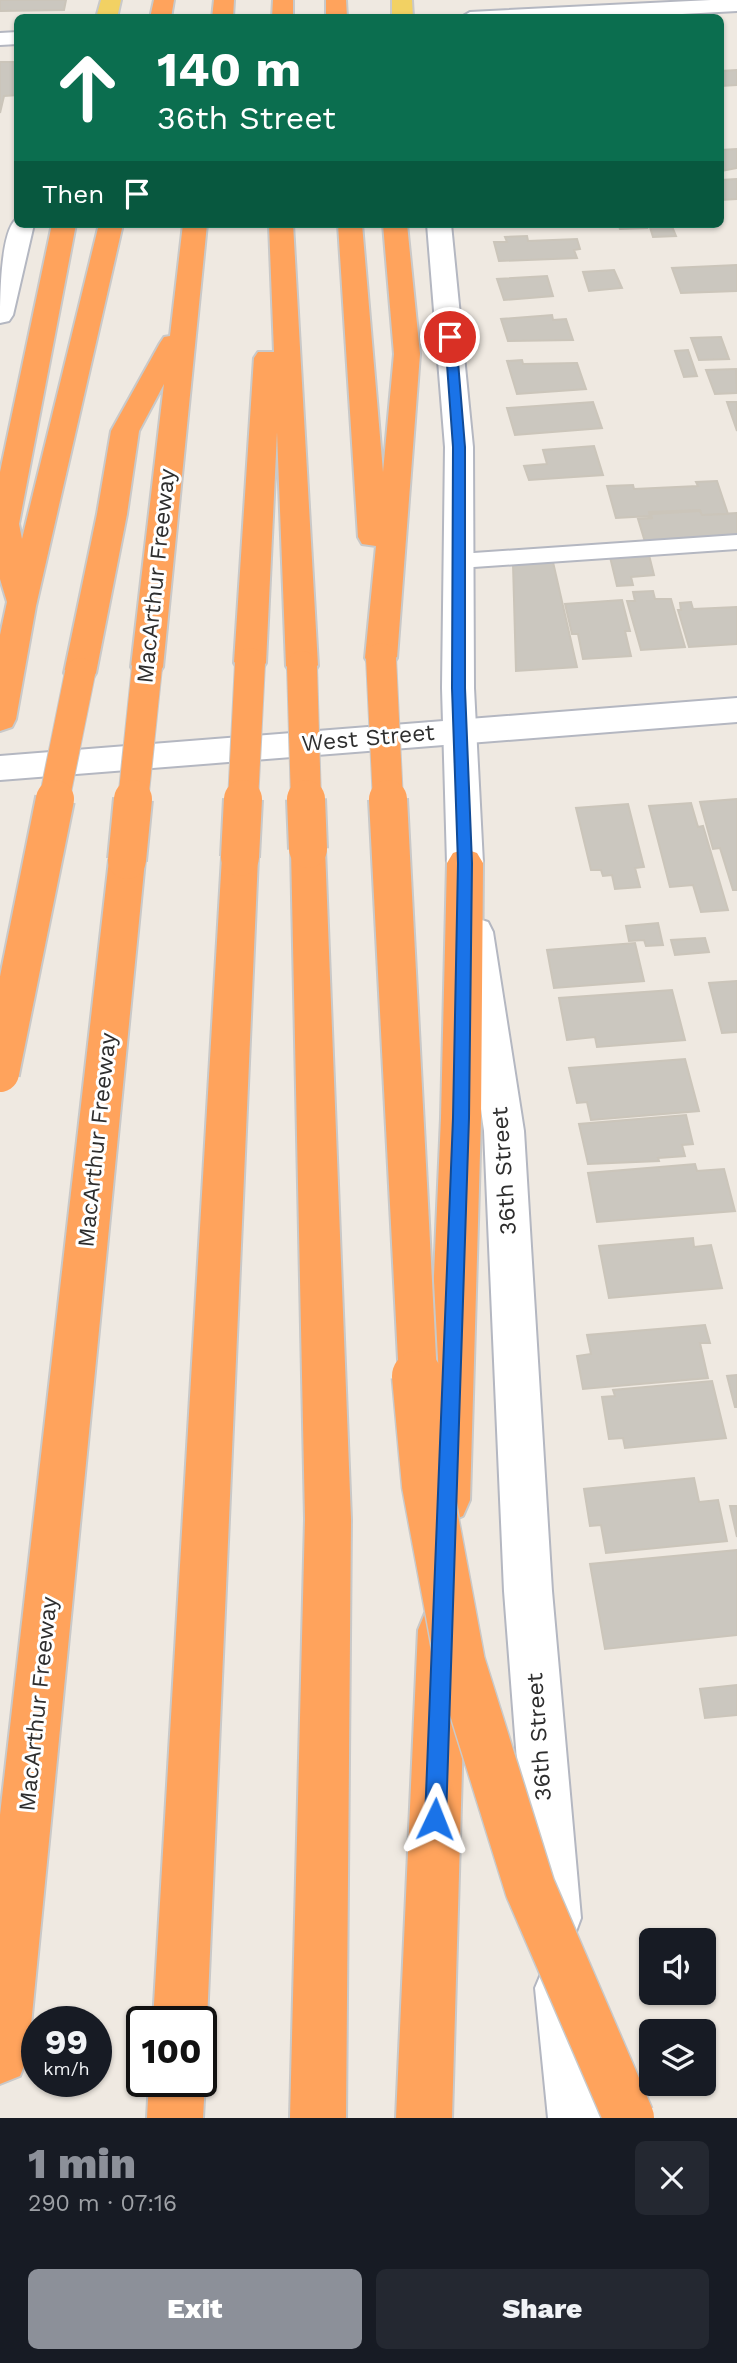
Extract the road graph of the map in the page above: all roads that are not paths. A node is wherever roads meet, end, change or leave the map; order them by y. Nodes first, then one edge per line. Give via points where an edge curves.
1 (737, 5) edge
2 (552, 14) edge
3 (21, 228) edge
4 (63, 228) edge
5 (110, 228) edge
6 (195, 228) edge
7 (275, 228) edge
8 (281, 228) edge
9 (350, 228) edge
10 (395, 228) edge
11 (439, 228) edge
12 (0, 314) edge
13 (183, 325) junction
14 (737, 542) edge
15 (459, 561) junction
16 (21, 606) junction
17 (381, 658) junction
18 (737, 710) edge
19 (0, 719) edge
20 (460, 731) junction
21 (0, 768) edge
22 (465, 863) junction
23 (0, 1073) edge
24 (181, 2006) edge
25 (0, 2056) edge
26 (176, 2097) edge
27 (175, 2118) edge
28 (318, 2118) edge
29 (424, 2118) edge
30 (576, 2118) edge
31 (629, 2118) edge

1 - 2 street
3 - 12 street
4 - 16 highway via 4,524
5 - 16 highway
6 - 13 highway, MacArthur Freeway
7 - 24 highway, bridge
8 - 28 highway, bridge via 302,666 328,1519
9 - 17 highway
10 - 17 highway via 407,354
11 - 15 street, 36th Street via 459,447
13 - 23 highway, bridge via 125,431
13 - 25 highway, MacArthur Freeway, bridge
14 - 15 lane
15 - 20 street, 36th Street
16 - 19 highway
17 - 31 highway, bridge via 413,1325 427,1485 460,1663 530,1888
18 - 20 street, West Street
20 - 21 street, West Street
20 - 22 street, 36th Street
22 - 29 highway via 461,1118
22 - 30 street, 36th Street via 503,1131 528,1591 546,1833
26 - 27 highway

